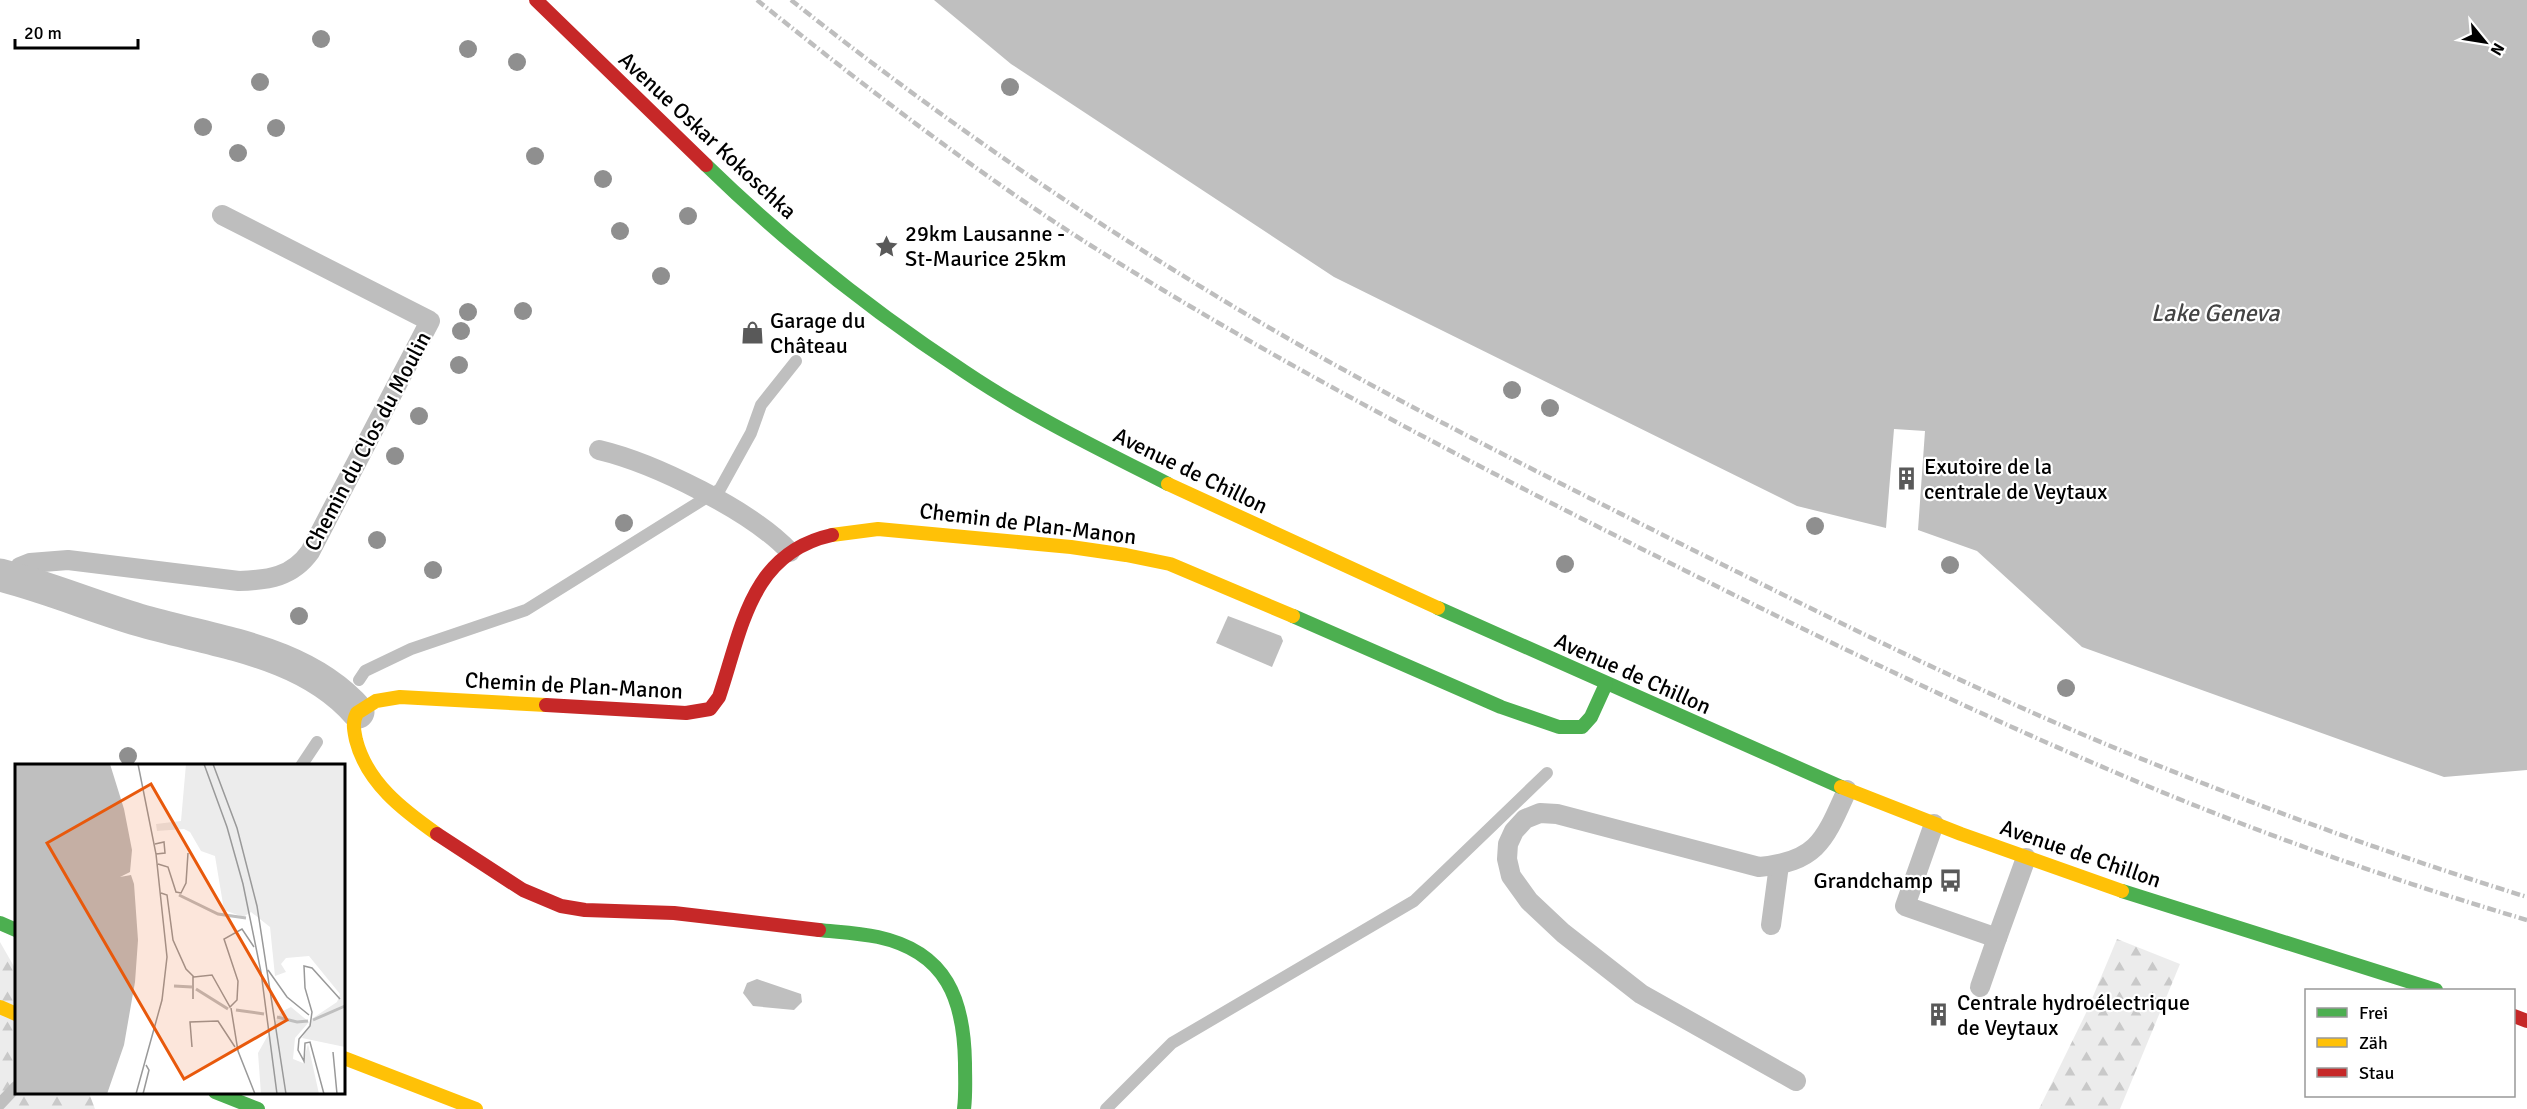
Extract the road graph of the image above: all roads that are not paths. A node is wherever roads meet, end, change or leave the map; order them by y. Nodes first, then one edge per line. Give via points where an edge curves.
1 (536, 0) edge
2 (222, 215) dead end
3 (856, 297) joint
4 (599, 450) dead end
5 (790, 552) junction
6 (7, 577) edge
7 (1606, 684) junction
8 (358, 712) junction
9 (1847, 790) junction
10 (1934, 824) junction
11 (2026, 858) junction
12 (1779, 865) junction
13 (0, 923) edge
14 (1771, 925) dead end
15 (15, 930) edge
16 (1997, 938) junction
17 (1980, 987) dead end
18 (2433, 989) edge
19 (0, 1007) edge
20 (15, 1014) edge
21 (345, 1058) edge
22 (1796, 1081) dead end
23 (220, 1094) edge
24 (258, 1109) edge
25 (476, 1109) edge
26 (964, 1109) edge

1 - 3 main road, Avenue Oskar Kokoschka via 735,193
2 - 6 lane, Chemin du Clos du Moulin via 430,321 310,552 292,571 260,580 239,581 68,560 30,563
3 - 7 main road, Avenue de Chillon via 966,373 1062,430 1184,492
4 - 5 lane via 683,481 772,535
5 - 7 main road, Chemin de Plan-Manon via 830,535 878,529 1126,555 1185,569 1501,707 1559,727 1582,727
5 - 8 main road, Chemin de Plan-Manon via 775,563 760,587 741,628 719,697 710,709 686,713 400,697 378,700
6 - 8 street, Chemin du Clos du Moulin via 139,620 279,659 321,681
7 - 9 main road, Avenue de Chillon
8 - 26 main road via 353,722 359,752 390,795 416,818 525,891 550,903 879,937 924,956 941,970 960,1008 965,1033
9 - 10 main road, Avenue de Chillon
9 - 12 lane via 1818,845 1807,855
10 - 11 main road, Avenue de Chillon
10 - 16 lane via 1905,906
11 - 16 lane
11 - 18 main road, Avenue de Chillon
12 - 14 lane
12 - 22 lane via 1759,867 1557,814 1540,813 1525,819 1514,831 1507,859 1511,876 1529,901 1641,994
13 - 15 main road
16 - 17 lane
19 - 20 main road
21 - 25 main road
23 - 24 main road

